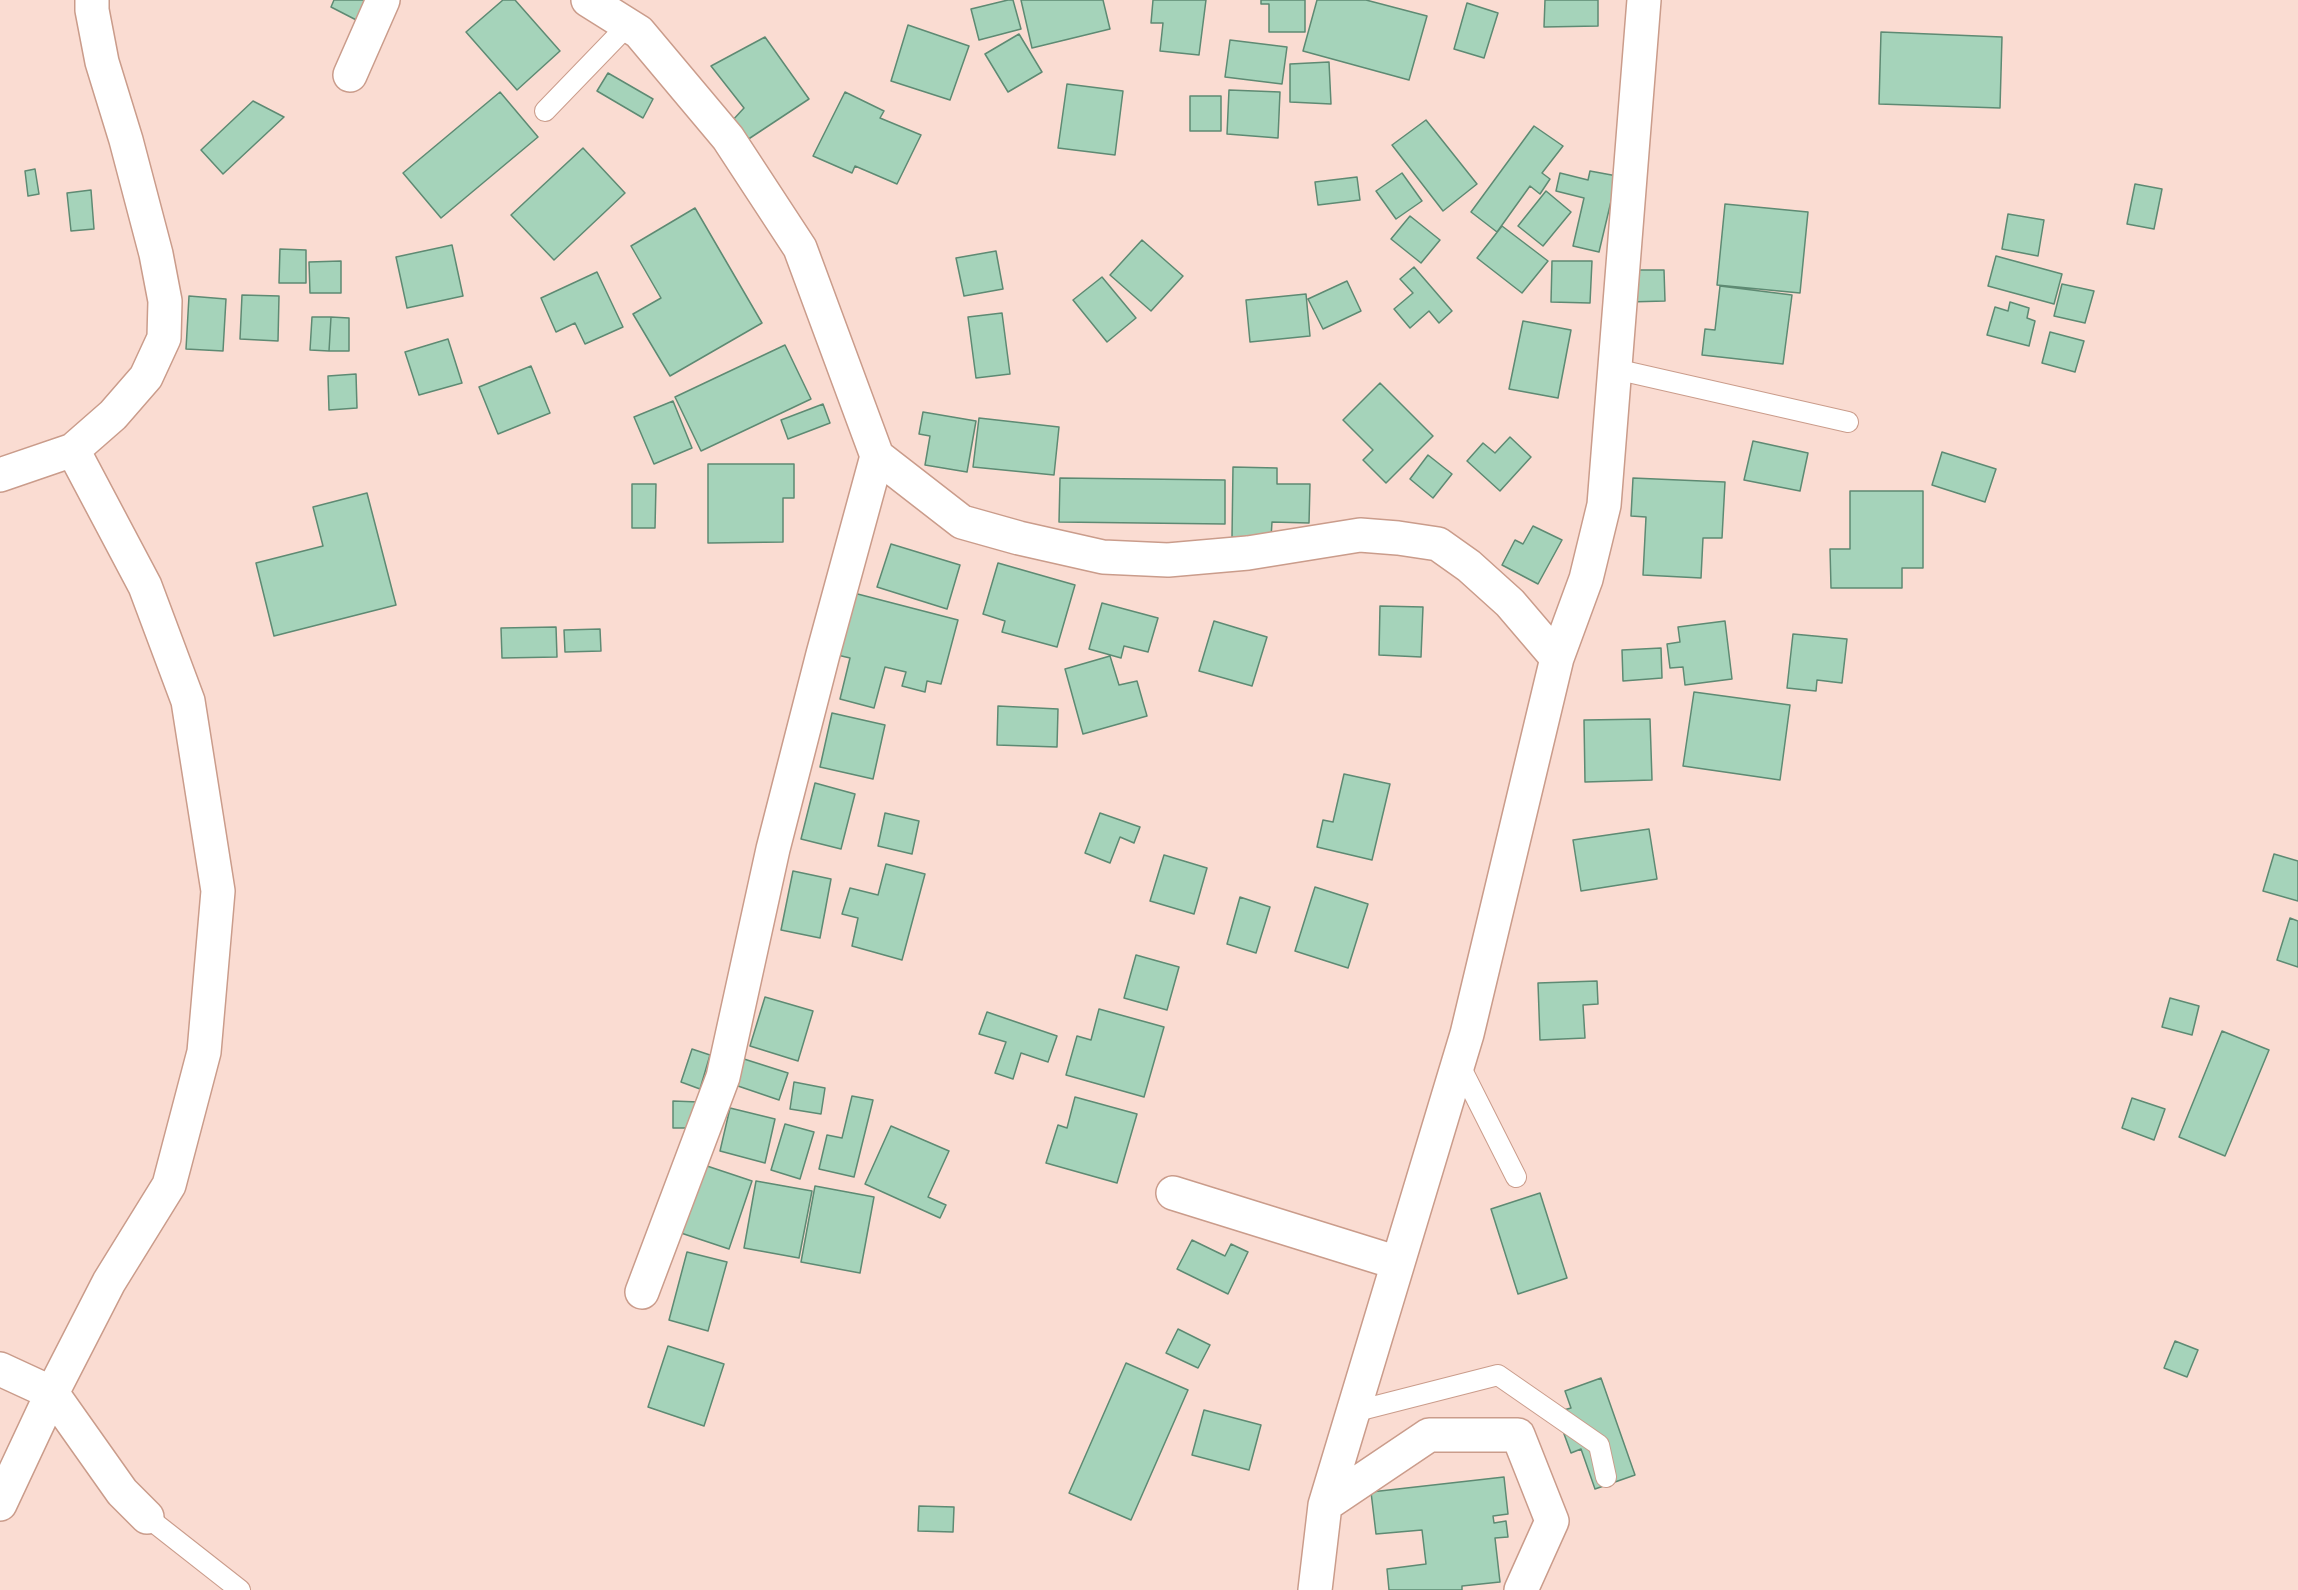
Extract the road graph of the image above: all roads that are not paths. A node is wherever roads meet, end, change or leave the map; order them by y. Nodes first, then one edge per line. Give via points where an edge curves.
1 (92, 0) edge
2 (383, 0) edge
3 (588, 0) edge
4 (1644, 0) edge
5 (628, 25) junction
6 (350, 75) dead end
7 (545, 111) dead end
8 (1615, 369) junction
9 (1848, 422) dead end
10 (73, 450) junction
11 (877, 456) junction
12 (0, 475) edge
13 (1557, 657) junction
14 (1458, 1062) junction
15 (1516, 1177) dead end
16 (1173, 1193) dead end
17 (1398, 1263) junction
18 (642, 1292) dead end
19 (0, 1369) edge
20 (52, 1393) junction
21 (1353, 1412) junction
22 (1606, 1477) dead end
23 (0, 1504) edge
24 (1325, 1505) junction
25 (147, 1517) joint
26 (240, 1590) edge
27 (1315, 1590) edge
28 (1521, 1590) edge

1 - 10 street via 102,62 156,254 165,301 164,338 146,377 113,415
2 - 6 street
3 - 5 street
4 - 8 street
5 - 7 lane
5 - 11 street via 639,32 728,138 800,248
8 - 9 lane
8 - 13 street via 1604,505 1586,579
10 - 12 street
10 - 20 street via 145,586 188,701 218,891 204,1052 169,1185 109,1282
11 - 13 street via 962,522 1103,557 1179,559 1248,553 1360,535 1437,544 1469,566 1510,603
11 - 18 street via 773,849 723,1077
13 - 14 street
14 - 15 lane
14 - 17 street
16 - 17 street
17 - 21 street
19 - 20 street
20 - 23 street
20 - 25 street via 122,1492
21 - 22 lane via 1498,1375 1599,1445
21 - 24 street
24 - 27 street
24 - 28 street via 1429,1435 1518,1435 1552,1521
25 - 26 lane

